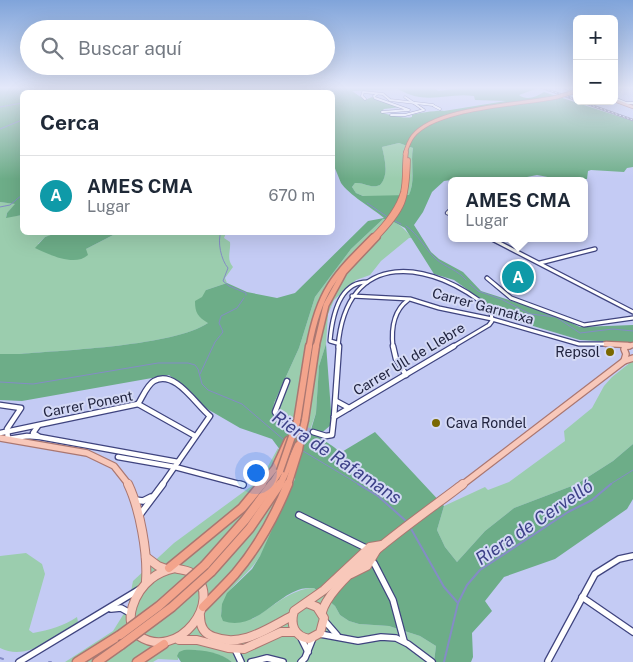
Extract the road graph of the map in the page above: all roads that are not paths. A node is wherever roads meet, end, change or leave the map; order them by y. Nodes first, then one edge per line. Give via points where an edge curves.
1 (450, 118) edge
2 (448, 215) edge
3 (443, 219) dead end
4 (498, 242) edge
5 (595, 249) dead end
6 (540, 263) junction
7 (487, 278) dead end
8 (367, 282) junction
9 (342, 297) junction
10 (351, 297) junction
11 (410, 299) junction
12 (633, 312) edge
13 (633, 318) edge
14 (492, 319) junction
15 (338, 343) junction
16 (606, 344) junction
17 (630, 345) edge
18 (625, 353) junction
19 (633, 358) edge
20 (624, 361) junction
21 (406, 375) junction
22 (287, 381) dead end
23 (336, 401) junction
24 (138, 404) junction
25 (0, 405) edge
26 (349, 408) junction
27 (334, 417) junction
28 (297, 422) junction
29 (38, 426) junction
30 (0, 432) edge
31 (313, 432) tunnel mouth
32 (7, 436) junction
33 (195, 436) junction
34 (40, 437) junction
35 (0, 438) edge
36 (118, 457) dead end
37 (176, 465) junction
38 (282, 474) junction
39 (243, 485) dead end
40 (155, 495) junction
41 (135, 500) junction
42 (299, 515) dead end
43 (138, 518) junction
44 (378, 546) junction
45 (146, 556) junction
46 (633, 556) edge
47 (374, 563) dead end
48 (168, 568) junction
49 (208, 569) junction
50 (351, 570) junction
51 (146, 581) junction
52 (140, 589) junction
53 (582, 597) junction
54 (307, 603) junction
55 (203, 607) junction
56 (108, 609) junction
57 (131, 615) junction
58 (200, 616) junction
59 (292, 616) junction
60 (323, 616) junction
61 (633, 632) edge
62 (298, 635) junction
63 (316, 636) junction
64 (338, 637) junction
65 (178, 640) junction
66 (404, 641) junction
67 (164, 644) junction
68 (235, 649) junction
69 (308, 652) junction
70 (19, 662) edge
71 (77, 662) edge
72 (97, 662) edge
73 (137, 662) edge
74 (241, 662) edge
75 (251, 662) edge
76 (283, 662) edge
77 (301, 662) edge
78 (432, 662) edge
79 (544, 662) edge
80 (549, 662) edge

1 - 28 highway, bridge via 438,121 414,137 408,157 407,191 396,213 344,272 326,305
2 - 3 street
4 - 6 street
5 - 6 street
6 - 12 street
7 - 13 street via 511,298 584,325
8 - 9 street via 354,283
8 - 10 street
8 - 14 street via 399,272 436,277 458,286 490,308
9 - 10 street
9 - 15 street via 330,333 330,341
10 - 11 street, Carrer Garnatxa
10 - 15 street via 343,316
11 - 14 street, Carrer Garnatxa
11 - 21 street via 398,308 392,325 398,366
14 - 16 street, Carrer Garnatxa via 579,344
14 - 21 street, Carrer Ull de Llebre via 489,325
15 - 23 street
16 - 17 main road
16 - 18 main road via 618,346
17 - 18 main road via 625,346
18 - 19 main road
18 - 20 main road
19 - 20 main road
20 - 44 main road
21 - 26 street, Carrer Ull de Llebre
22 - 28 street via 275,412 278,417
23 - 26 street via 340,406
23 - 27 street
24 - 29 street, Carrer Ponent
24 - 33 street, Carrer Ponent
24 - 33 street via 152,382 160,378 172,380 210,416
25 - 32 street via 21,408
26 - 27 street, Carrer Ull de Llebre
27 - 31 street via 332,435
28 - 38 highway, bridge
28 - 38 highway, bridge via 302,433 300,452
29 - 32 street, Carrer Ponent
29 - 34 street, Carrer Ponent via 33,433
30 - 32 street, Carrer Ponent
32 - 34 street
32 - 35 main road
32 - 41 main road via 98,456 123,475
33 - 37 street
34 - 37 street
36 - 37 street
37 - 39 street
37 - 40 street
38 - 48 highway
38 - 49 highway via 268,505 245,535
38 - 55 highway via 268,527 231,579
40 - 41 street via 143,501
40 - 43 street
41 - 43 main road
42 - 44 street
43 - 45 main road
44 - 50 main road via 351,562
44 - 50 main road via 374,560 358,572
45 - 48 main road via 152,563
45 - 51 main road
46 - 53 street via 619,559 596,574
47 - 66 street via 389,586
48 - 51 main road
48 - 55 main road via 184,569 196,577 203,590
49 - 71 highway, bridge via 120,635
49 - 72 highway, bridge via 172,608
50 - 54 main road
50 - 60 main road via 326,599
51 - 52 main road
52 - 56 street
52 - 57 main road
53 - 61 street
53 - 80 street
54 - 59 main road via 297,608
54 - 60 main road via 314,604
55 - 58 main road
56 - 57 street via 124,609
56 - 70 street
57 - 67 main road via 136,631 143,639 153,644
58 - 59 main road via 205,632 226,641 252,636
58 - 65 main road via 189,632
59 - 62 main road
60 - 63 main road via 322,629
60 - 64 street
62 - 63 main road
62 - 68 main road via 284,631 252,647
62 - 69 street
63 - 64 street
63 - 69 street
64 - 66 street via 358,641 388,637
65 - 67 main road
65 - 68 main road via 202,641
66 - 78 street
67 - 73 highway
68 - 74 street
69 - 77 street
75 - 76 street via 269,657
79 - 80 street

